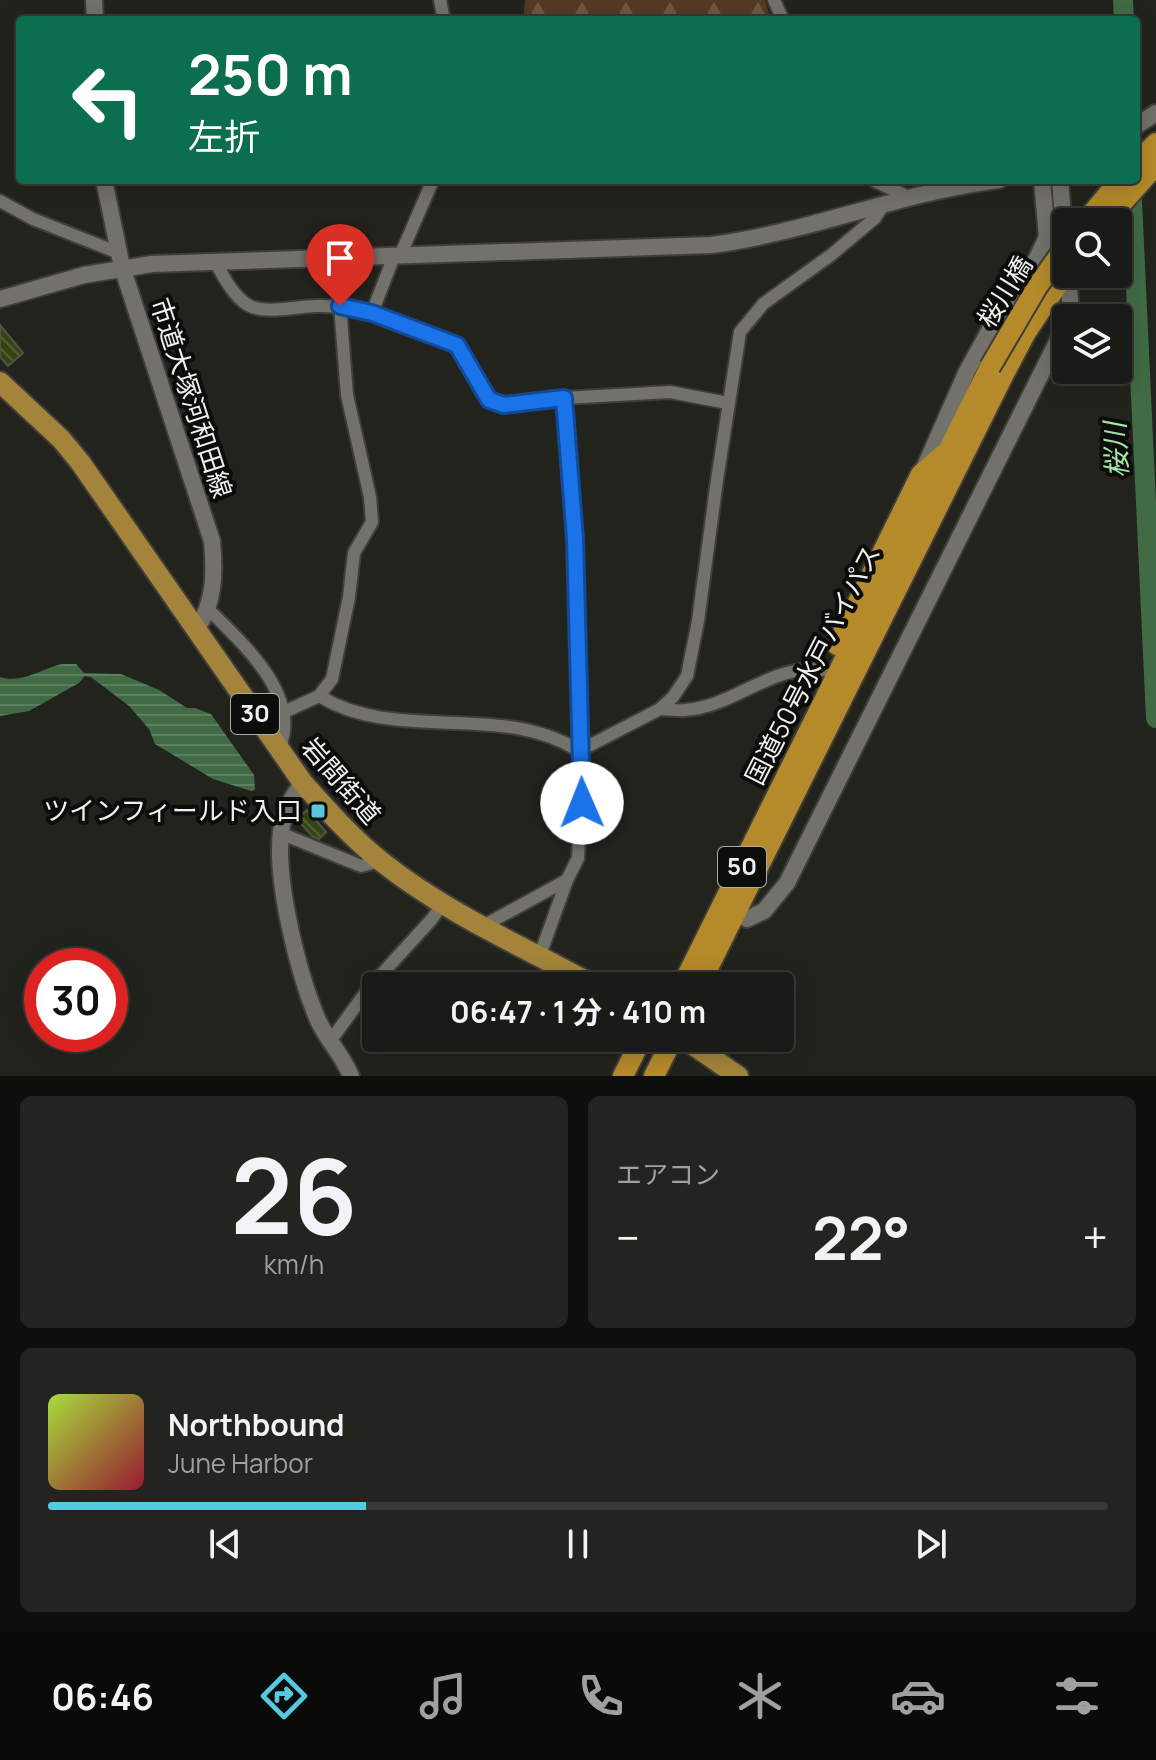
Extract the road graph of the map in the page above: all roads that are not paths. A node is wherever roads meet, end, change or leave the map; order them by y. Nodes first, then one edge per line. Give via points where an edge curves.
1 (1156, 143) edge
2 (1140, 159) edge
3 (1156, 165) edge
4 (1140, 183) edge
5 (105, 184) edge
6 (431, 184) edge
7 (881, 184) edge
8 (978, 184) edge
9 (1042, 184) edge
10 (1060, 184) edge
11 (1117, 184) edge
12 (1139, 184) edge
13 (908, 197) junction
14 (0, 201) edge
15 (884, 204) junction
16 (1062, 208) edge
17 (1097, 208) edge
18 (1118, 208) edge
19 (397, 256) junction
20 (121, 260) junction
21 (215, 261) junction
22 (1052, 266) edge
23 (1057, 288) edge
24 (0, 299) edge
25 (340, 306) junction
26 (372, 313) junction
27 (1052, 352) edge
28 (997, 370) junction
29 (0, 382) edge
30 (564, 398) junction
31 (728, 403) junction
32 (960, 448) junction
33 (921, 474) junction
34 (208, 609) junction
35 (196, 630) junction
36 (824, 670) junction
37 (319, 696) junction
38 (660, 709) junction
39 (282, 713) junction
40 (279, 749) junction
41 (579, 751) junction
42 (808, 751) junction
43 (303, 783) junction
44 (280, 833) junction
45 (380, 861) junction
46 (567, 880) junction
47 (443, 904) junction
48 (747, 919) junction
49 (483, 926) junction
50 (540, 955) junction
51 (570, 972) edge
52 (675, 972) edge
53 (690, 972) edge
54 (705, 972) edge
55 (719, 972) edge
56 (331, 1040) junction
57 (635, 1052) edge
58 (649, 1052) edge
59 (666, 1052) edge
60 (677, 1052) edge
61 (704, 1052) edge
62 (351, 1076) edge
63 (623, 1076) edge
64 (637, 1076) edge
65 (654, 1076) edge
66 (666, 1076) edge
67 (738, 1076) edge

1 - 2 highway
3 - 4 highway
5 - 20 street, 市道大塚河和田線
6 - 19 street
7 - 13 street
8 - 13 street
9 - 33 street via 1047,237 967,371
10 - 16 street
11 - 17 highway
12 - 18 highway
13 - 15 street
14 - 20 street
15 - 19 street via 751,240 712,245
15 - 31 street via 875,218 748,320 740,332
19 - 21 street
19 - 26 street
20 - 21 street
20 - 24 street
20 - 34 street, 市道大塚河和田線 via 209,531 214,561
21 - 25 street via 249,306
22 - 28 highway, 桜川橋 / 50, bridge
23 - 28 highway, 桜川橋 / 50
25 - 26 street
25 - 37 street via 347,395 373,515 354,553 332,679
26 - 30 street via 457,345 489,400 504,405
27 - 48 street via 787,883 764,911
28 - 32 highway, 国道50号水戸バイパス / 50
29 - 35 main road, 岩間街道 / 30 via 80,462
30 - 31 street via 670,392
30 - 41 street via 575,539
31 - 38 street via 693,655 681,686
32 - 33 highway
32 - 42 highway, 国道50号水戸バイパス / 50
32 - 48 highway via 941,529
33 - 36 highway
34 - 35 street, 市道大塚河和田線
34 - 39 street via 263,667
35 - 40 main road, 岩間街道 / 30
36 - 38 street via 808,668 758,682 707,706
36 - 52 highway
37 - 39 street
37 - 41 street via 389,718 528,728
38 - 41 street
39 - 40 street
40 - 43 main road, 岩間街道 / 30
41 - 46 street via 581,835
42 - 53 highway, 国道50号水戸バイパス / 50
42 - 54 highway, 国道50号水戸バイパス / 50
43 - 44 street via 288,806
43 - 45 main road, 岩間街道 / 30
44 - 45 street via 361,866
44 - 56 street via 292,931 307,991
45 - 47 main road, 岩間街道 / 30
46 - 49 street
46 - 50 street
47 - 49 main road, 岩間街道 / 30
47 - 56 street
48 - 55 highway
49 - 50 main road, 岩間街道 / 30
50 - 51 main road, 岩間街道 / 30
56 - 62 street
57 - 63 highway
58 - 64 highway
59 - 65 highway
60 - 66 highway
61 - 67 main road

